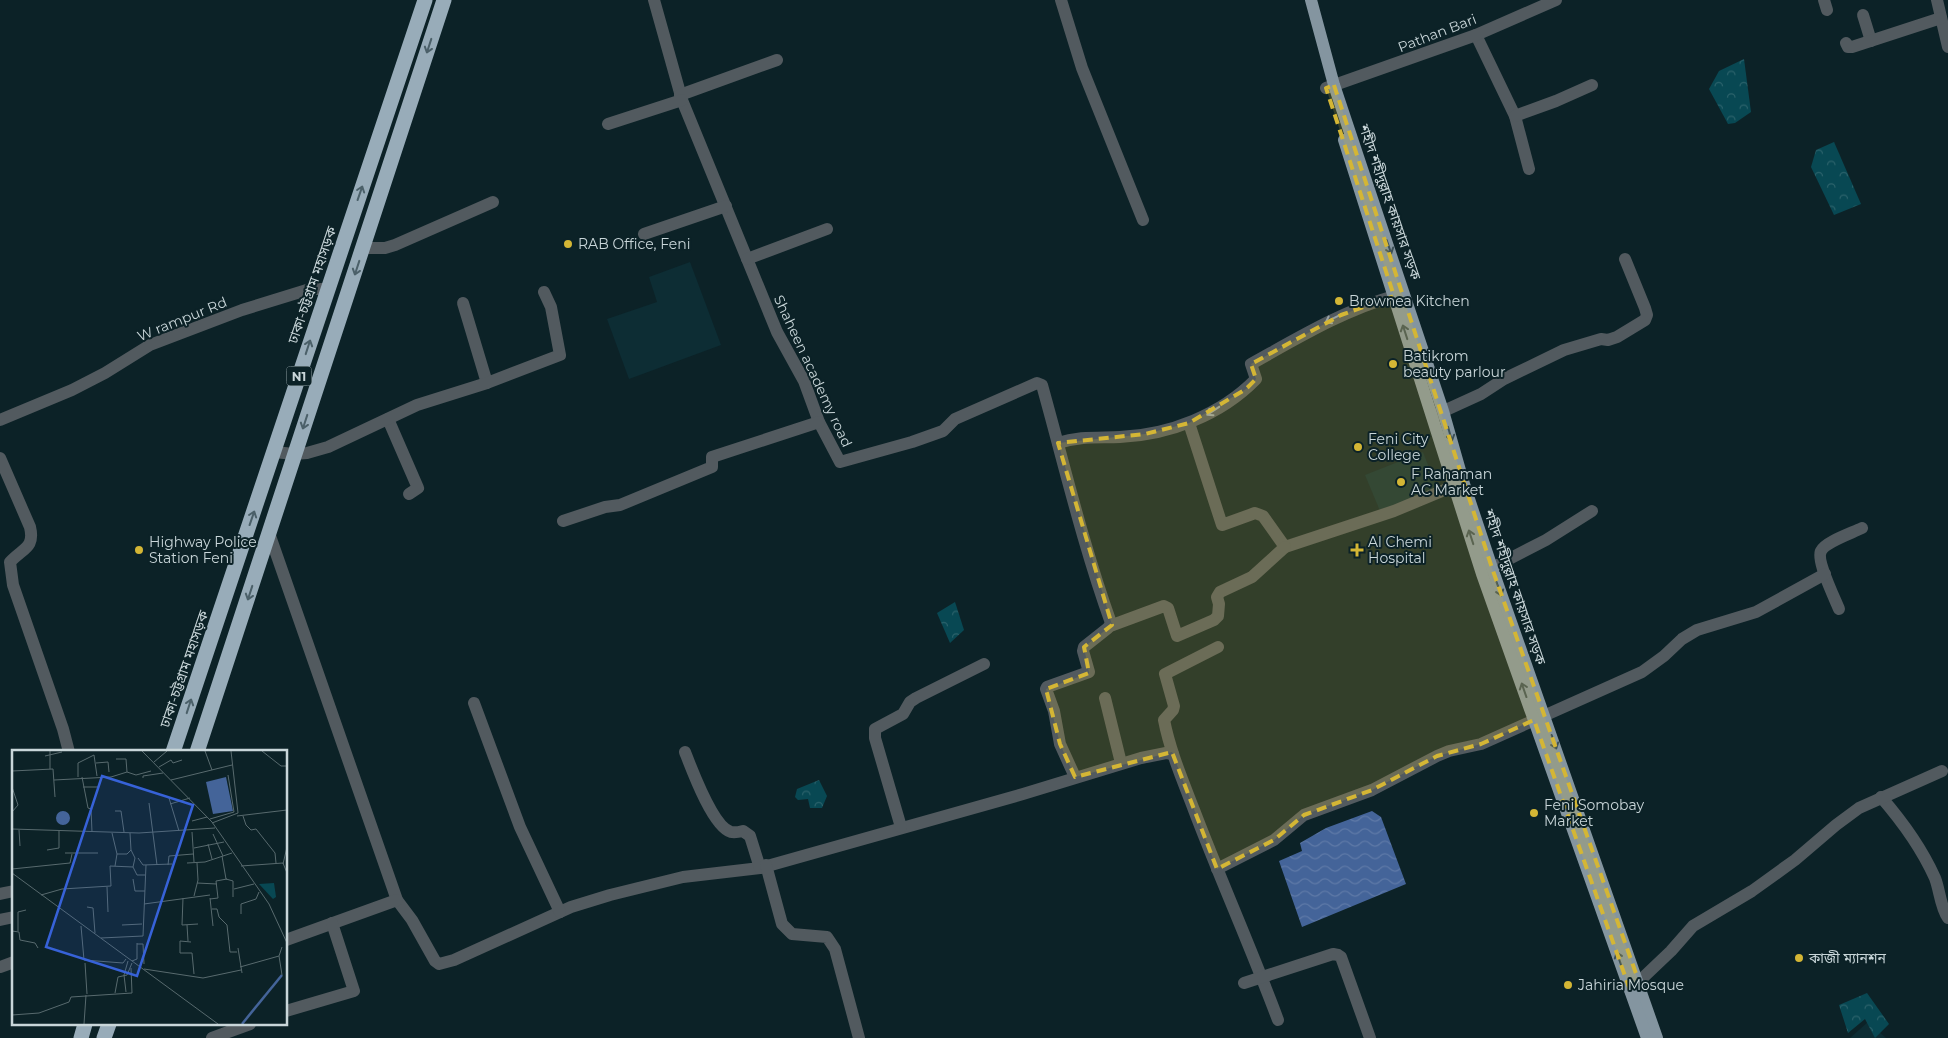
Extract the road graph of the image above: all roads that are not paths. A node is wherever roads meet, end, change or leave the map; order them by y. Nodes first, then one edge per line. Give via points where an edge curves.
1 (425, 0) edge
2 (444, 0) edge
3 (654, 0) edge
4 (1061, 0) edge
5 (1302, 0) edge
6 (1311, 0) edge
7 (1556, 0) edge
8 (1937, 0) edge
9 (1862, 15) dead end
10 (1941, 18) junction
11 (1476, 35) junction
12 (1871, 41) junction
13 (1846, 43) dead end
14 (1948, 47) edge
15 (777, 60) dead end
16 (1592, 85) dead end
17 (1330, 87) junction
18 (681, 97) junction
19 (1515, 116) junction
20 (608, 124) dead end
21 (1530, 168) dead end
22 (493, 202) dead end
23 (726, 206) junction
24 (1142, 220) dead end
25 (827, 229) dead end
26 (644, 234) dead end
27 (364, 248) junction
28 (747, 259) junction
29 (1625, 259) dead end
30 (327, 289) junction
31 (544, 292) dead end
32 (1394, 296) junction
33 (463, 303) dead end
34 (487, 383) junction
35 (1438, 414) junction
36 (388, 419) junction
37 (0, 420) edge
38 (819, 422) junction
39 (1189, 423) junction
40 (1058, 443) junction
41 (274, 452) junction
42 (294, 454) junction
43 (0, 458) edge
44 (1454, 486) junction
45 (409, 494) dead end
46 (1592, 511) dead end
47 (563, 521) dead end
48 (1862, 528) dead end
49 (269, 533) junction
50 (1285, 547) junction
51 (1487, 571) junction
52 (1825, 574) junction
53 (1839, 609) dead end
54 (1110, 626) junction
55 (1218, 647) dead end
56 (984, 664) dead end
57 (1104, 698) dead end
58 (474, 703) dead end
59 (1539, 718) junction
60 (68, 750) edge
61 (175, 750) edge
62 (198, 750) edge
63 (685, 752) dead end
64 (1173, 754) junction
65 (1121, 764) junction
66 (1942, 771) dead end
67 (1075, 777) junction
68 (1881, 797) junction
69 (901, 827) junction
70 (763, 867) junction
71 (1217, 869) junction
72 (397, 900) junction
73 (560, 912) junction
74 (1948, 918) edge
75 (332, 923) junction
76 (288, 939) edge
77 (12, 963) edge
78 (0, 968) edge
79 (1262, 977) junction
80 (1244, 983) dead end
81 (1634, 986) junction
82 (288, 1010) edge
83 (1278, 1020) dead end
84 (84, 1026) edge
85 (108, 1026) edge
86 (245, 1026) edge
87 (80, 1038) edge
88 (104, 1038) edge
89 (212, 1038) edge
90 (859, 1038) edge
91 (1370, 1038) edge
92 (1646, 1038) edge
93 (1657, 1038) edge

30 -> 1 highway, ঢাকা-চট্টগ্রাম মহাসড়ক / N1
2 -> 27 highway, N1
3 - 18 street, Shaheen academy road
4 - 24 street via 1082,68
5 - 17 main road, শহীদ শহীদুল্লাহ কায়সার সড়ক
6 - 17 main road, শহীদ শহীদুল্লাহ কায়সার সড়ক
7 - 11 street, Pathan Bari
8 - 10 street
9 - 12 street
10 - 12 street
10 - 14 street
11 - 17 street, Pathan Bari
11 - 19 street
12 - 13 street via 1852,47
15 - 18 street
16 - 19 street
17 - 32 main road, শহীদ শহীদুল্লাহ কায়সার সড়ক
17 -> 35 main road, শহীদ শহীদুল্লাহ কায়সার সড়ক
18 - 20 street
18 - 23 street, Shaheen academy road
19 - 21 street
22 - 27 street via 395,245
23 - 26 street
23 - 28 street, Shaheen academy road
25 - 28 street
27 -> 42 highway, N1
28 - 38 street, Shaheen academy road via 777,332 804,381
29 - 35 street via 1645,308 1645,320 1617,337 1564,350
30 - 37 street, W rampur Rd via 310,289 242,310 150,345 97,377
41 -> 30 highway, ঢাকা-চট্টগ্রাম মহাসড়ক / N1
31 - 34 street via 551,307 560,355
35 -> 32 main road, শহীদ শহীদুল্লাহ কায়সার সড়ক
32 -> 39 street via 1341,315 1251,364 1256,379 1246,389 1208,415
33 - 34 street
34 - 36 street via 417,405
35 - 44 main road, শহীদ শহীদুল্লাহ কায়সার সড়ক
35 -> 51 main road, শহীদ শহীদুল্লাহ কায়সার সড়ক via 1463,481
36 - 42 street via 328,447
36 - 45 street via 418,488
38 - 40 street, Shaheen academy road via 838,459 845,462 943,431 955,419 1037,383 1042,385
38 - 47 street via 712,457 712,467 620,506 605,506
39 - 40 street via 1144,434 1069,439
39 - 50 street via 1222,525 1255,513 1263,516
40 - 54 street, Shaheen academy road
41 - 42 street
61 -> 41 highway, ঢাকা-চট্টগ্রাম মহাসড়ক / N1
42 - 49 highway, N1
43 - 60 street via 32,538 30,544 10,562 13,585
44 - 50 street
51 -> 44 main road, শহীদ শহীদুল্লাহ কায়সার সড়ক
46 - 51 street
48 - 52 street via 1821,550
49 -> 62 highway, N1
49 - 72 street
50 - 54 street via 1252,577 1220,592 1217,597 1218,616 1214,620 1177,636 1168,608 1164,606
51 - 59 main road, শহীদ শহীদুল্লাহ কায়সার সড়ক
52 - 53 street
52 - 59 street via 1756,612 1697,630 1642,672
54 - 67 street via 1084,648 1089,672 1046,689 1060,744
55 - 64 street via 1165,674 1174,706 1164,720
56 - 69 street via 916,698 903,714 875,729
57 - 65 street
58 - 73 street via 520,827
59 - 71 street via 1481,744 1443,754 1372,790 1304,815 1274,840
59 - 81 main road, শহীদ শহীদুল্লাহ কায়সার সড়ক
63 - 70 street via 709,808 722,826 750,836
64 - 65 street
64 - 71 street
65 - 67 street
66 - 68 street
67 - 69 street
68 - 74 street via 1901,820 1934,877
68 - 81 street via 1859,808 1752,892 1693,926
69 - 70 street
70 - 73 street via 683,877 610,895
70 - 90 street via 782,924 792,934 827,937 835,949
71 - 79 street
72 - 73 street via 439,964
72 - 75 street
75 - 76 street
75 - 82 street via 354,991
77 - 78 street
79 - 80 street
79 - 83 street
79 - 91 street via 1338,955
81 - 92 main road, শহীদ শহীদুল্লাহ কায়সার সড়ক
81 - 93 main road, শহীদ শহীদুল্লাহ কায়সার সড়ক
84 - 87 highway
85 - 88 highway
86 - 89 street

